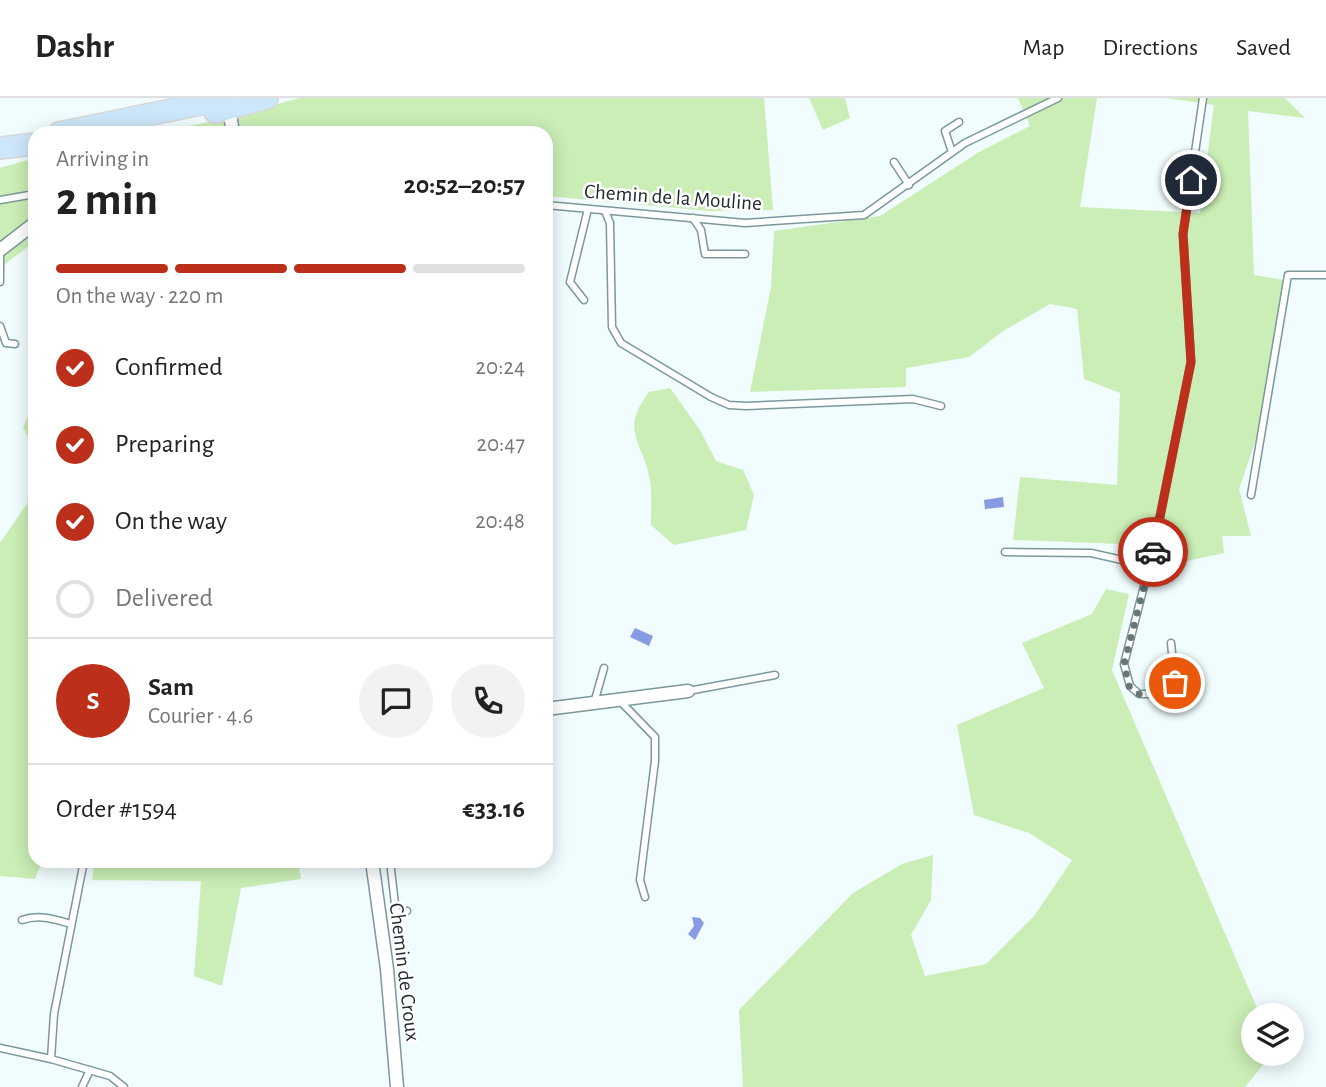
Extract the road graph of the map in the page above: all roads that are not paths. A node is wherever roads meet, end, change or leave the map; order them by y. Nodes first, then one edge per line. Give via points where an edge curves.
1 (267, 98) edge
2 (1058, 98) edge
3 (1203, 98) edge
4 (228, 102) edge
5 (959, 122) dead end
6 (97, 126) edge
7 (140, 126) edge
8 (232, 126) edge
9 (28, 143) edge
10 (2, 148) edge
11 (952, 152) junction
12 (894, 162) dead end
13 (909, 185) junction
14 (28, 195) edge
15 (0, 200) edge
16 (553, 206) edge
17 (588, 209) junction
18 (605, 211) junction
19 (693, 218) junction
20 (28, 228) edge
21 (0, 249) edge
22 (745, 254) dead end
23 (1326, 275) edge
24 (0, 282) edge
25 (584, 300) dead end
26 (0, 326) edge
27 (15, 344) dead end
28 (941, 406) dead end
29 (1251, 495) dead end
30 (1005, 552) dead end
31 (1149, 566) junction
32 (1171, 643) dead end
33 (604, 668) dead end
34 (775, 675) dead end
35 (688, 691) joint
36 (620, 700) junction
37 (594, 703) junction
38 (553, 708) edge
39 (83, 868) edge
40 (373, 868) edge
41 (391, 868) edge
42 (645, 897) dead end
43 (407, 911) dead end
44 (22, 920) dead end
45 (71, 924) junction
46 (0, 1048) edge
47 (51, 1059) junction
48 (90, 1070) junction
49 (82, 1087) edge
50 (124, 1087) edge
51 (397, 1087) edge

1 - 4 main road
2 - 11 lane, Chemin de la Mouline
3 - 31 lane via 1183,234 1191,362
4 - 6 main road
4 - 7 main road
4 - 8 street
5 - 11 lane via 945,131
9 - 10 main road
11 - 13 lane, Chemin de la Mouline
12 - 13 lane
13 - 19 lane, Chemin de la Mouline via 864,215 745,223
14 - 15 lane
16 - 17 lane, Chemin de la Mouline
17 - 18 lane, Chemin de la Mouline
17 - 25 lane via 570,282
18 - 19 lane, Chemin de la Mouline
18 - 28 lane via 610,223 612,327 621,343 711,397 746,406 913,399
19 - 22 lane via 701,230 705,254
20 - 21 street
21 - 24 lane
23 - 29 lane via 1288,275
26 - 27 lane via 6,343
30 - 31 lane via 1091,553
31 - 32 lane via 1124,664 1129,686 1139,694 1151,694 1175,683
33 - 37 lane
34 - 35 lane
35 - 36 street
36 - 37 street
36 - 42 lane via 654,737 640,880
37 - 38 street
39 - 45 lane
40 - 51 street, Chemin de Croux
41 - 43 lane via 396,913
44 - 45 lane via 49,917
45 - 47 lane via 54,1014
46 - 47 lane
47 - 48 lane
48 - 49 lane
48 - 50 lane via 110,1076

